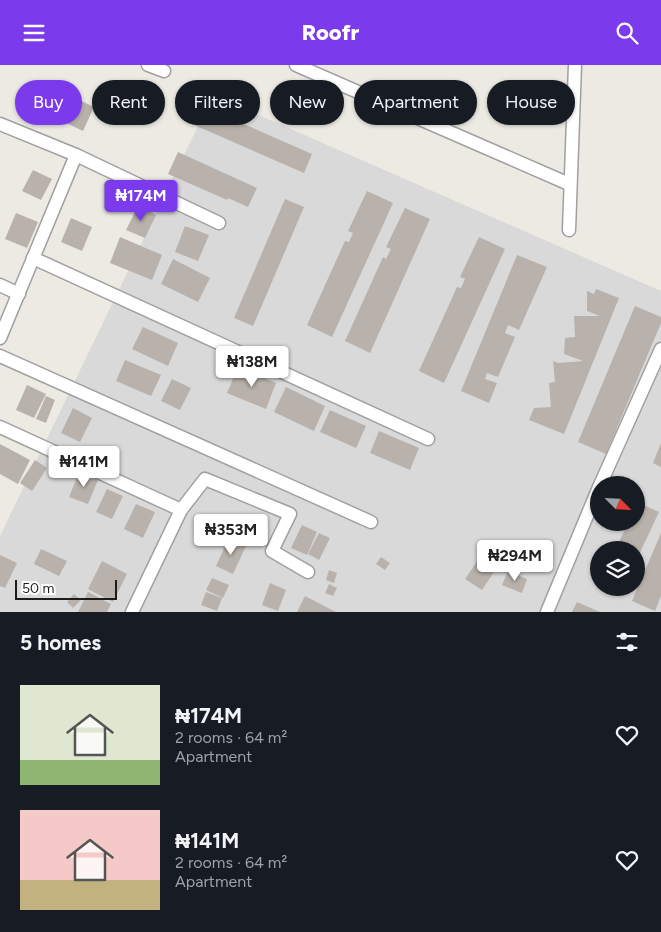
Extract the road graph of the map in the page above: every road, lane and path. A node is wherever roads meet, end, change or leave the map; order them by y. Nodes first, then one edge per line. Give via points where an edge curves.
1 (148, 65) edge
2 (296, 65) edge
3 (575, 65) edge
4 (164, 71) dead end
5 (0, 124) edge
6 (76, 155) junction
7 (569, 185) junction
8 (218, 223) dead end
9 (569, 230) dead end
10 (33, 258) junction
11 (0, 285) edge
12 (18, 294) junction
13 (0, 338) edge
14 (661, 349) edge
15 (0, 356) edge
16 (0, 427) edge
17 (428, 439) dead end
18 (604, 476) edge
19 (590, 508) edge
20 (181, 510) junction
21 (371, 522) dead end
22 (308, 572) dead end
23 (132, 612) edge
24 (547, 612) edge

1 - 4 street
2 - 7 street
3 - 7 street
5 - 6 street
6 - 8 street
6 - 10 street
7 - 9 street
10 - 12 street
10 - 17 street
11 - 12 street
12 - 13 street
14 - 18 street
15 - 21 street
16 - 20 street
19 - 24 street
20 - 22 street via 205,479 290,514 272,551
20 - 23 street

